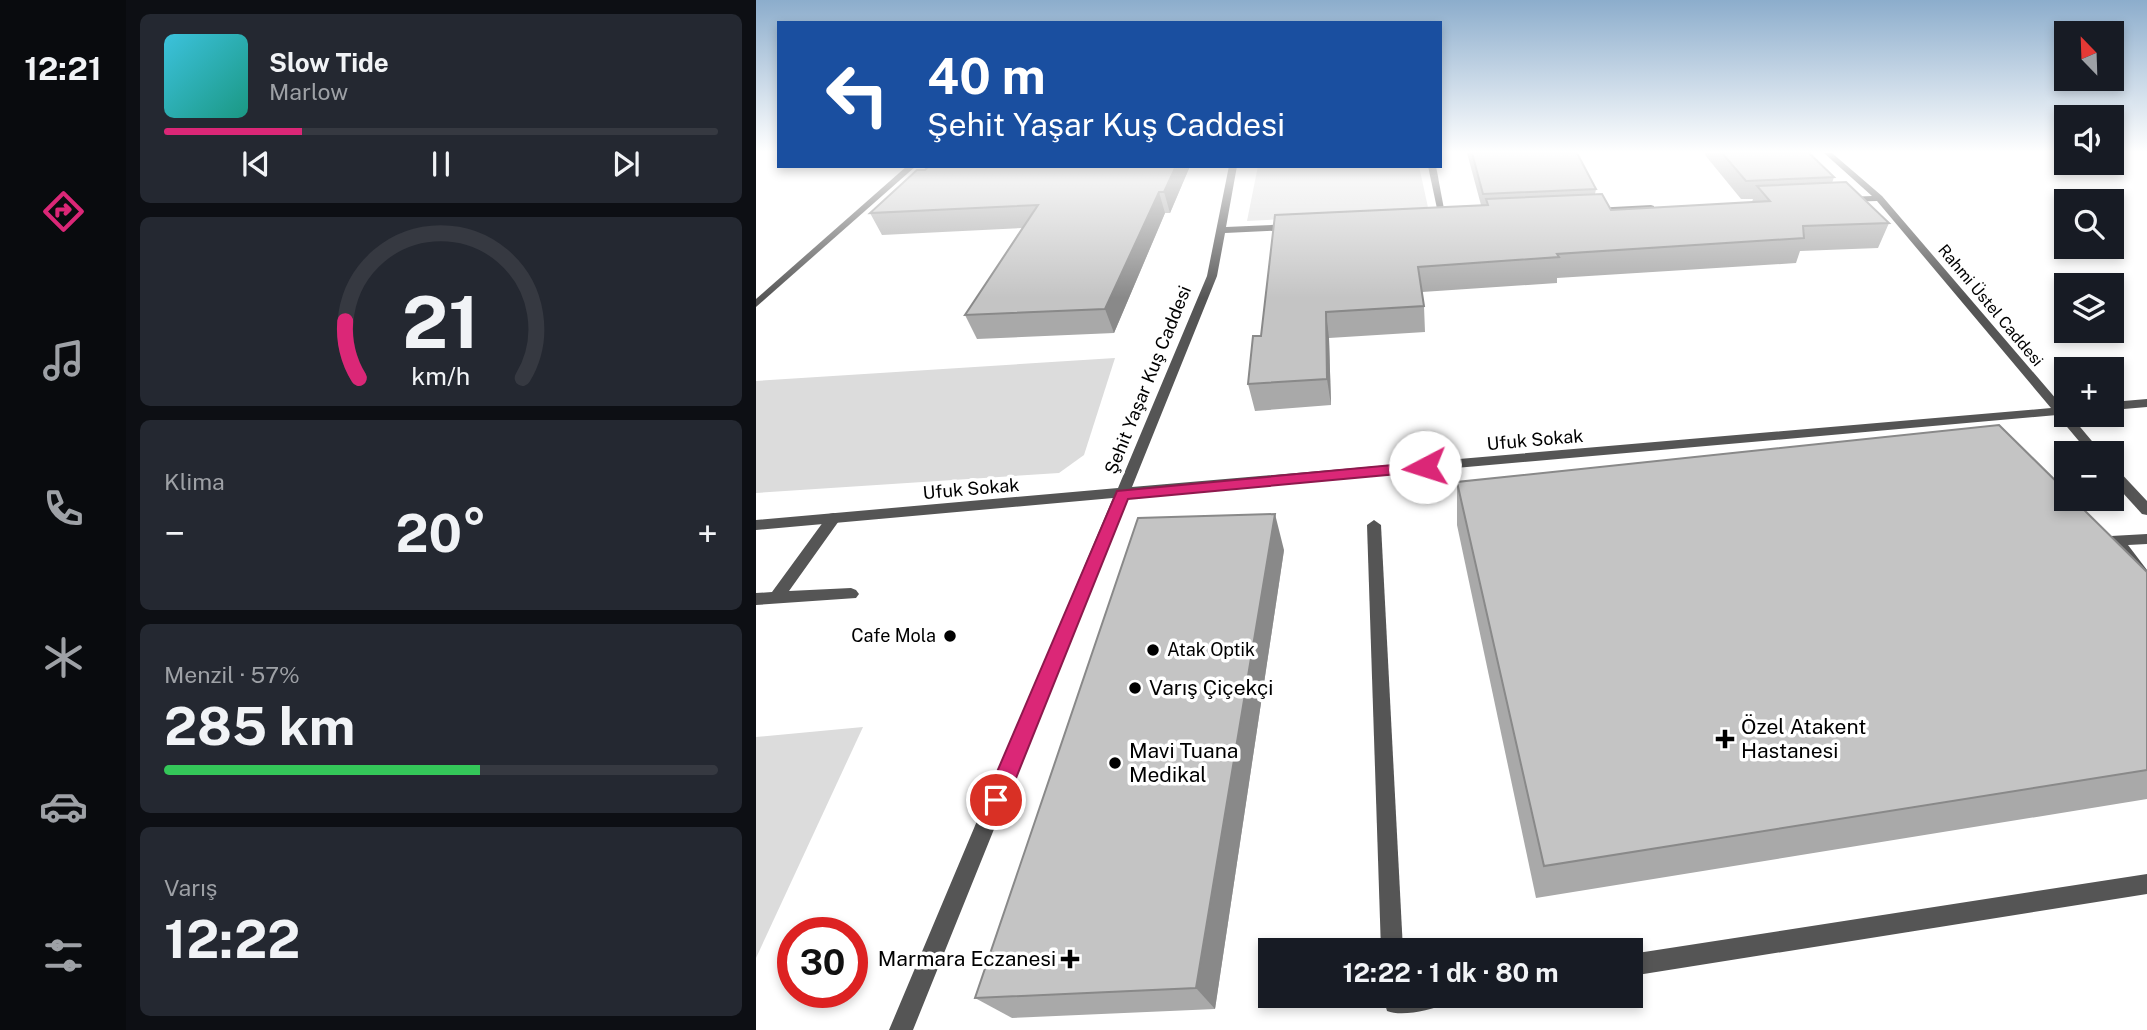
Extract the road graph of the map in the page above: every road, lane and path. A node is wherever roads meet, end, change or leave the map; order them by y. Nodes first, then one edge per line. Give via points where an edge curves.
1 (872, 201) edge
2 (1227, 201) edge
3 (1439, 201) edge
4 (1883, 201) edge
5 (1661, 208) edge
6 (1580, 212) edge
7 (1457, 217) edge
8 (1443, 218) junction
9 (1430, 219) edge
10 (1305, 226) edge
11 (1222, 230) junction
12 (756, 304) edge
13 (2054, 402) edge
14 (2147, 402) edge
15 (2124, 405) edge
16 (2054, 412) edge
17 (2075, 427) edge
18 (2086, 441) edge
19 (2124, 485) edge
20 (1122, 494) junction
21 (2147, 510) edge
22 (834, 518) junction
23 (756, 525) edge
24 (1374, 525) dead end
25 (2147, 539) edge
26 (2147, 581) edge
27 (850, 594) dead end
28 (776, 598) junction
29 (756, 599) edge
30 (2147, 884) edge
31 (1391, 938) edge
32 (1643, 963) edge
33 (901, 1030) edge

1 - 12 street
2 - 11 street, Şehit Yaşar Kuş Caddesi
3 - 8 street
4 - 13 street, Rahmi Üstel Caddesi
5 - 6 street
7 - 8 street
8 - 9 street
10 - 11 street
11 - 20 street, Şehit Yaşar Kuş Caddesi via 1212,276
14 - 15 street
16 - 20 street, Ufuk Sokak
17 - 18 street, Rahmi Üstel Caddesi
19 - 21 street
20 - 22 street, Ufuk Sokak
20 - 33 street, Şehit Yaşar Kuş Caddesi
22 - 23 street, Ufuk Sokak
22 - 28 street
24 - 31 street
25 - 26 street via 2116,540
27 - 28 street
28 - 29 street
30 - 32 street

